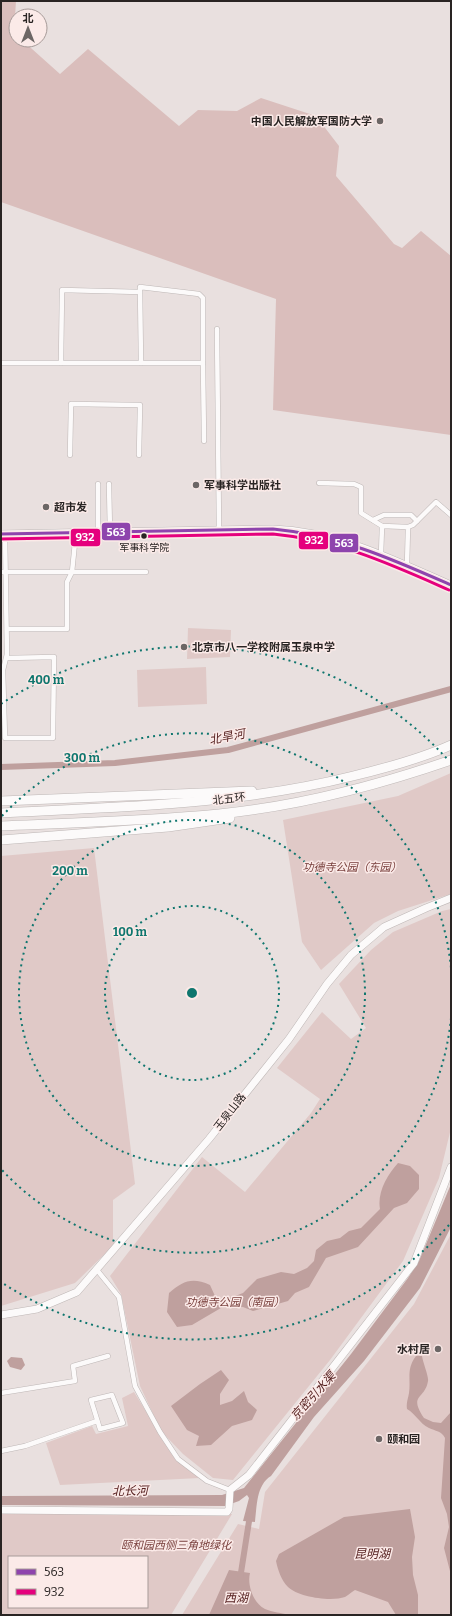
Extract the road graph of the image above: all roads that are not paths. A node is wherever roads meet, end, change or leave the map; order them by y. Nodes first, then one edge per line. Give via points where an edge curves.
1 (140, 292) junction
2 (217, 329) dead end
3 (1, 363) edge
4 (61, 363) junction
5 (142, 363) junction
6 (203, 363) junction
7 (204, 441) dead end
8 (70, 455) dead end
9 (139, 455) dead end
10 (319, 483) dead end
11 (98, 484) dead end
12 (109, 484) dead end
13 (451, 515) edge
14 (373, 520) junction
15 (417, 521) junction
16 (382, 526) junction
17 (408, 526) junction
18 (219, 530) junction
19 (76, 532) junction
20 (98, 532) junction
21 (110, 532) junction
22 (3, 534) edge
23 (381, 555) junction
24 (407, 566) junction
25 (3, 572) edge
26 (72, 572) junction
27 (146, 572) dead end
28 (451, 585) edge
29 (6, 629) junction
30 (6, 658) junction
31 (451, 745) edge
32 (451, 760) edge
33 (302, 788) junction
34 (1, 801) edge
35 (293, 803) junction
36 (1, 813) edge
37 (1, 826) edge
38 (1, 840) edge
39 (451, 898) edge
40 (451, 1166) edge
41 (97, 1270) junction
42 (1, 1315) edge
43 (108, 1356) dead end
44 (1, 1393) edge
45 (96, 1421) junction
46 (1, 1451) edge
47 (230, 1490) junction
48 (1, 1510) edge

1 - 4 street via 62,290
1 - 5 street
1 - 6 street via 140,287 199,294 203,298
2 - 18 street
3 - 4 street
4 - 5 street
5 - 6 street
6 - 7 street
8 - 9 street via 71,404 140,405
10 - 14 street via 354,484 361,487 361,514
11 - 20 street
12 - 21 street
13 - 15 street via 436,502
14 - 15 street via 384,514 411,515
14 - 16 street
15 - 17 street
16 - 17 street
16 - 23 street
17 - 24 street
18 - 21 street
18 - 23 street via 302,531 345,541
19 - 20 street
19 - 22 street
19 - 26 street
20 - 21 street
22 - 25 street
23 - 24 street
24 - 28 street
25 - 26 street
25 - 29 street
26 - 27 street
26 - 29 street via 67,582 67,629
29 - 30 street
30 - 30 street via 3,670 5,738 53,738 54,657
31 - 33 highway, 北五环 via 395,766
32 - 35 highway, 北五环 via 398,778
33 - 34 highway
33 - 36 highway, 北五环 via 220,800
35 - 37 highway, 北五环 via 205,815
35 - 38 highway via 223,819 168,827
39 - 41 street, 玉泉山路 via 384,927 351,955 327,984 289,1039 209,1139
40 - 47 street via 414,1263 249,1474
41 - 42 street, 玉泉山路 via 77,1292 37,1309
41 - 47 street via 119,1297 135,1386 160,1432 178,1459 207,1481
43 - 44 street via 73,1366 75,1381
45 - 45 street via 91,1400 112,1394 123,1422 100,1429
45 - 46 street via 25,1446
47 - 48 street via 227,1512

